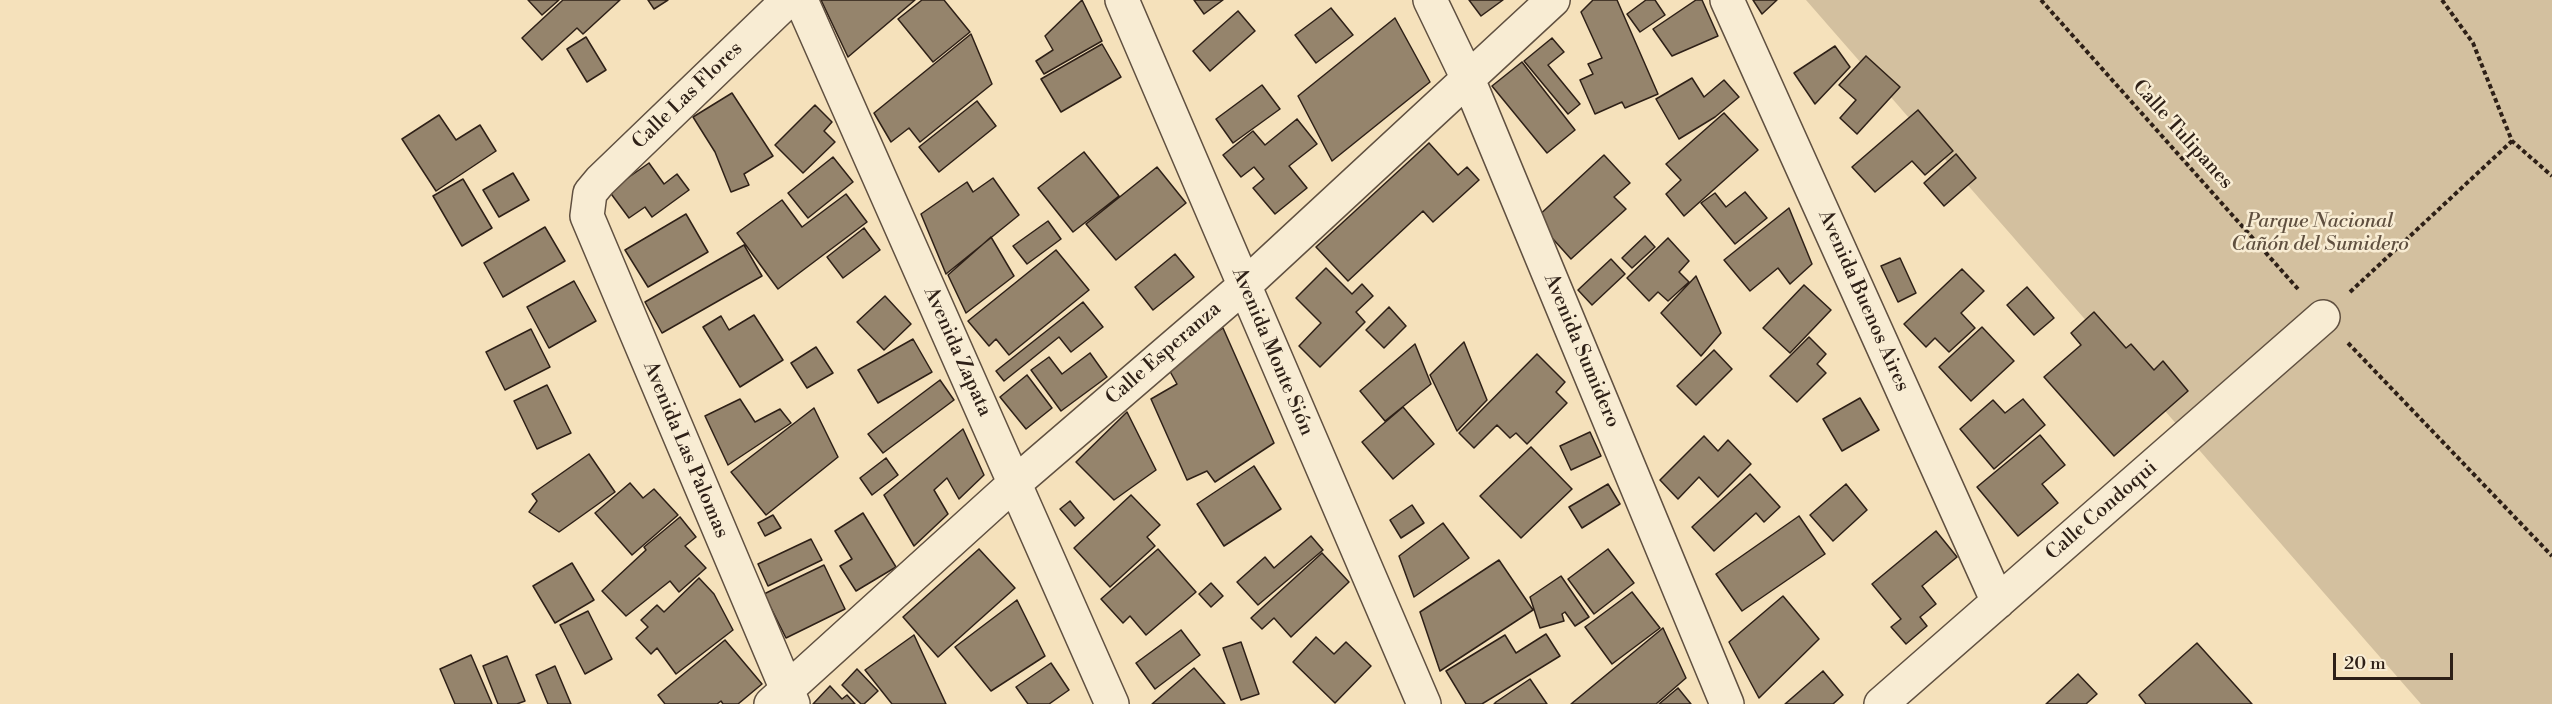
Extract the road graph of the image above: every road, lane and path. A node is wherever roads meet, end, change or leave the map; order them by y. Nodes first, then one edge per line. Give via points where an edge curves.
1 (788, 0) edge
2 (801, 0) edge
3 (1122, 0) edge
4 (1430, 0) edge
5 (1553, 0) edge
6 (1727, 0) edge
7 (2041, 0) edge
8 (2442, 0) edge
9 (1468, 79) junction
10 (2512, 141) junction
11 (2552, 176) edge
12 (590, 193) joint
13 (1244, 285) junction
14 (2323, 317) junction
15 (1016, 483) junction
16 (2552, 556) edge
17 (1998, 602) junction
18 (784, 700) edge
19 (1112, 704) edge
20 (1424, 704) edge
21 (1727, 704) edge
22 (1881, 704) edge

1 - 12 street, Calle Las Flores
2 - 15 street, Avenida Zapata
3 - 13 street, Avenida Monte Sión
4 - 9 street, Avenida Sumidero
5 - 9 street, Calle Esperanza
6 - 17 street, Avenida Buenos Aires
7 - 14 path, Calle Tulipanes
8 - 10 path via 2473,43
9 - 13 street, Calle Esperanza
9 - 21 street, Avenida Sumidero
10 - 11 path
10 - 14 path
12 - 18 street, Avenida Las Palomas via 587,216
13 - 15 street, Calle Esperanza
13 - 20 street, Avenida Monte Sión
14 - 16 path, Calle Tulipanes
14 - 17 street, Calle Condoqui
15 - 18 street, Calle Esperanza
15 - 19 street, Avenida Zapata
17 - 22 street, Calle Condoqui

